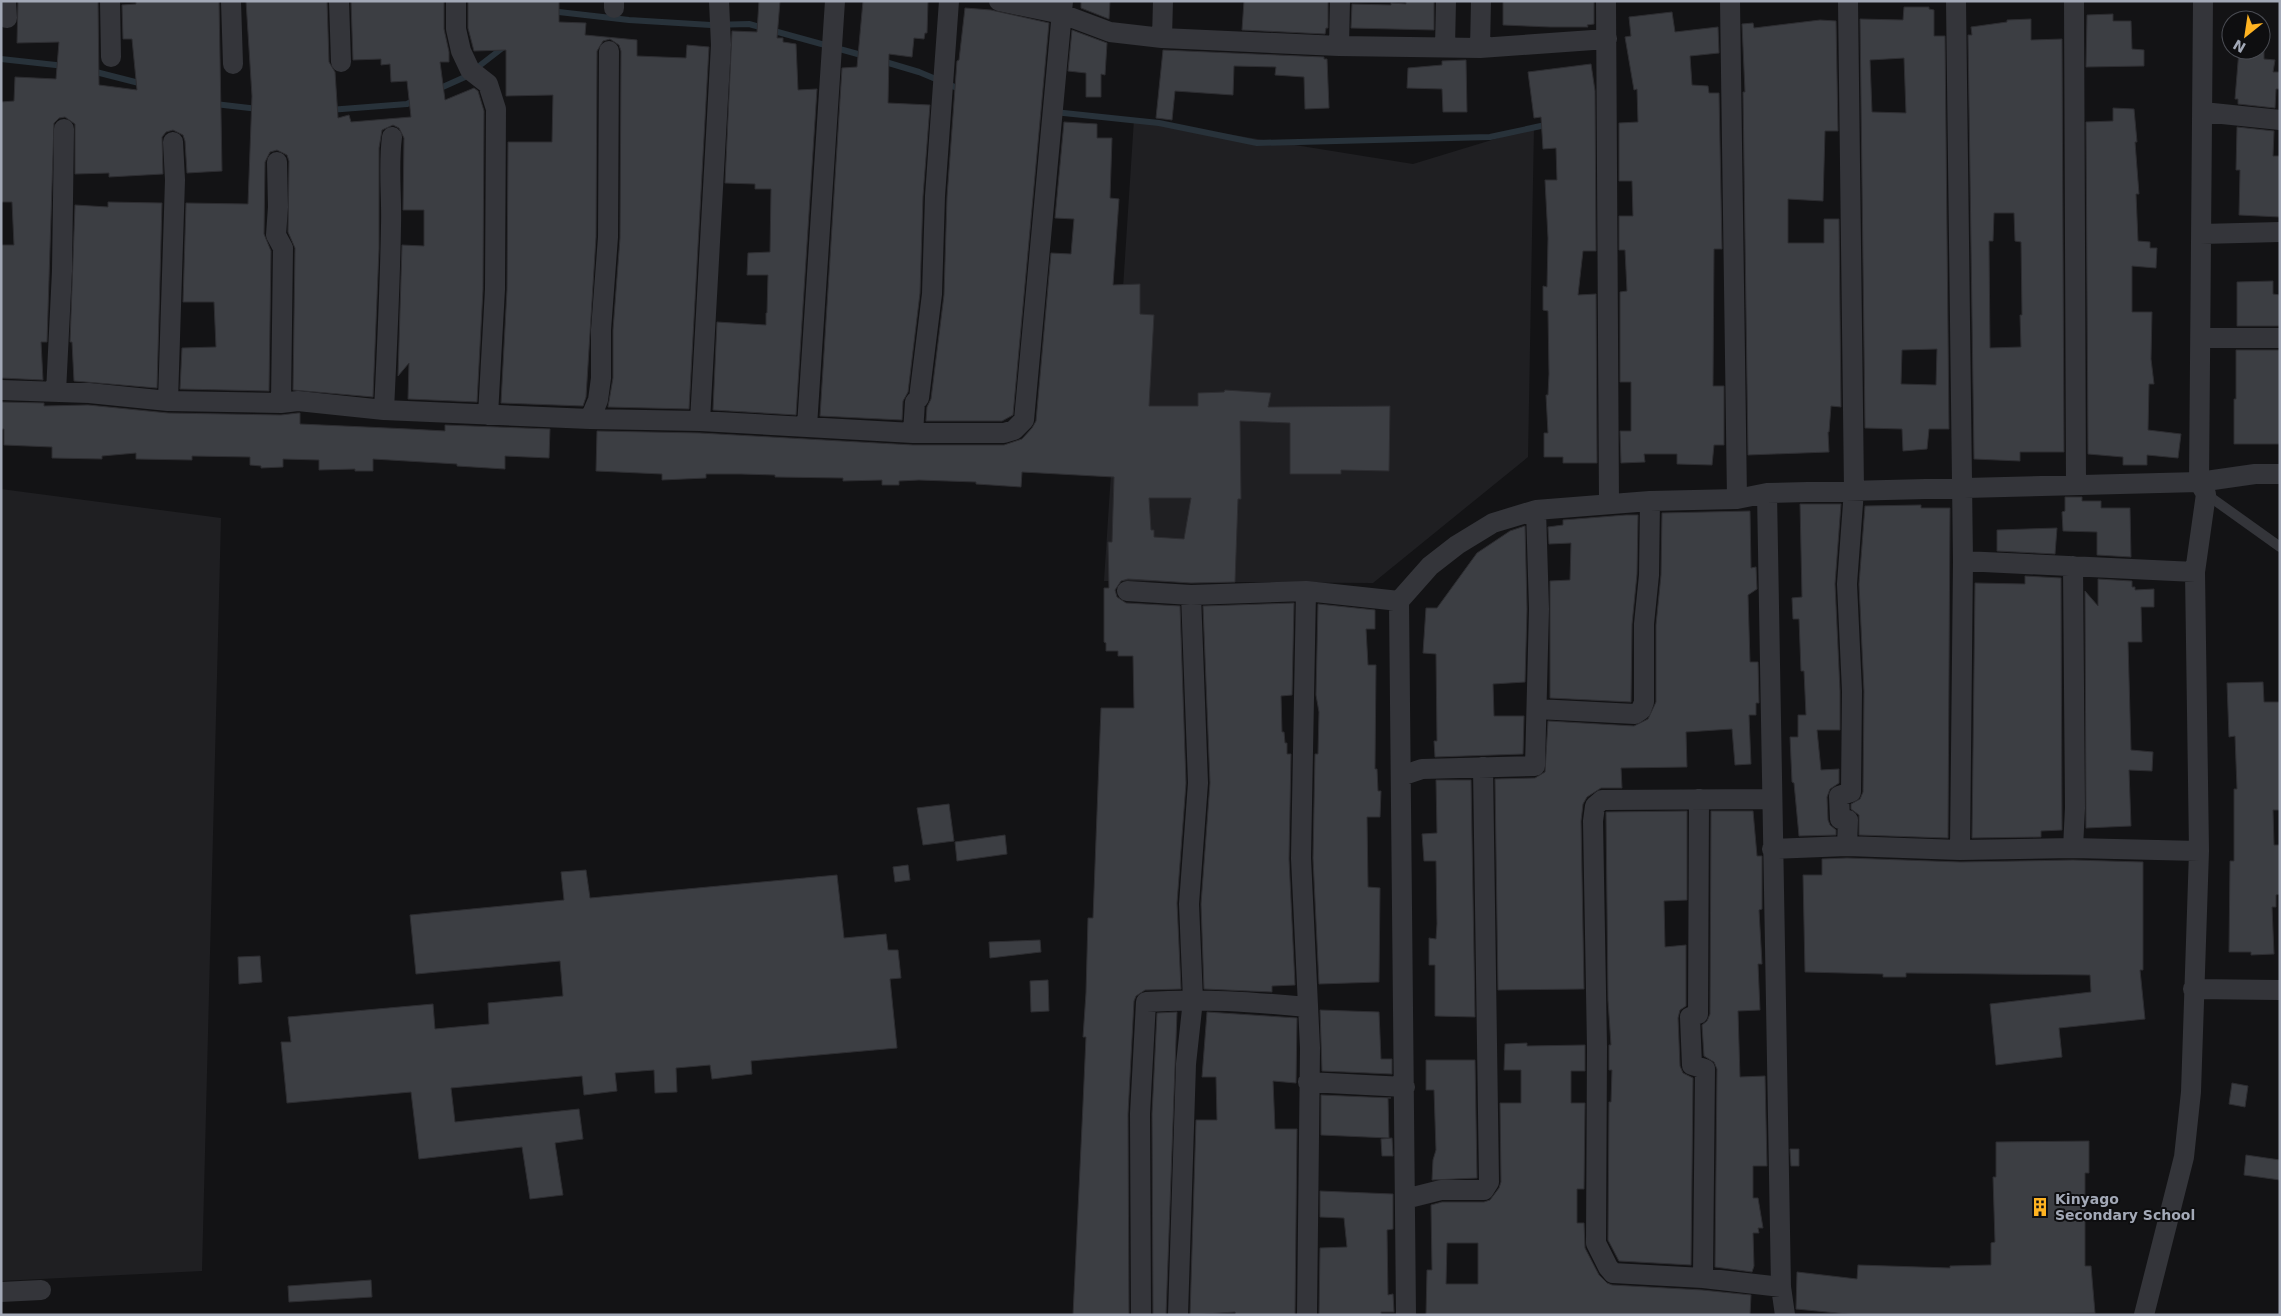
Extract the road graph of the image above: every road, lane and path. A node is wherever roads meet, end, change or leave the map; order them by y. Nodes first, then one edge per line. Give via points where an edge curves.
1 (110, 1) edge
2 (231, 1) edge
3 (339, 1) edge
4 (456, 1) edge
5 (835, 1) edge
6 (949, 1) edge
7 (999, 1) edge
8 (1162, 1) edge
9 (1340, 1) edge
10 (1446, 1) edge
11 (1481, 1) edge
12 (1606, 1) edge
13 (1730, 1) edge
14 (1848, 1) edge
15 (1956, 1) edge
16 (2074, 1) edge
17 (2203, 1) edge
18 (719, 8) edge
19 (1063, 8) edge
20 (1162, 38) junction
21 (1608, 39) junction
22 (1339, 46) junction
23 (1445, 47) junction
24 (1480, 48) junction
25 (609, 51) dead end
26 (111, 56) dead end
27 (341, 62) dead end
28 (233, 64) dead end
29 (2203, 112) junction
30 (2280, 120) edge
31 (64, 129) dead end
32 (392, 138) dead end
33 (173, 142) dead end
34 (277, 162) dead end
35 (2280, 232) edge
36 (2201, 234) junction
37 (2202, 338) junction
38 (2280, 338) edge
39 (1, 390) edge
40 (56, 392) junction
41 (168, 401) junction
42 (281, 404) junction
43 (384, 410) junction
44 (488, 415) junction
45 (590, 419) junction
46 (700, 421) junction
47 (807, 426) junction
48 (913, 433) junction
49 (2280, 474) edge
50 (2076, 485) junction
51 (1962, 488) junction
52 (2203, 488) junction
53 (1854, 490) junction
54 (1766, 493) junction
55 (1737, 499) junction
56 (1650, 501) junction
57 (1609, 504) junction
58 (1536, 510) junction
59 (2280, 547) edge
60 (1963, 561) junction
61 (2073, 566) junction
62 (2196, 572) junction
63 (1127, 591) dead end
64 (1306, 591) junction
65 (1191, 595) junction
66 (1399, 601) junction
67 (1537, 709) junction
68 (1484, 767) junction
69 (1401, 776) junction
70 (1699, 799) junction
71 (1771, 799) junction
72 (1847, 846) junction
73 (2073, 848) junction
74 (1772, 849) junction
75 (1960, 850) junction
76 (2199, 851) junction
77 (2193, 989) junction
78 (2280, 990) edge
79 (1193, 1000) junction
80 (1307, 1007) junction
81 (1308, 1082) junction
82 (1405, 1087) junction
83 (1405, 1199) junction
84 (1703, 1278) junction
85 (1781, 1287) junction
86 (42, 1290) dead end
87 (1, 1292) edge
88 (1141, 1315) edge
89 (1178, 1315) edge
90 (1307, 1315) edge
91 (1406, 1315) edge
92 (1784, 1315) edge
93 (2144, 1315) edge

1 - 26 street
2 - 28 street
3 - 27 street
4 - 44 street via 461,51 474,72 488,84 496,109 495,289
5 - 47 street
6 - 48 street via 935,196 932,294
7 - 19 street
8 - 20 street
9 - 22 street
10 - 23 street
11 - 24 street
12 - 21 street
13 - 55 street
14 - 53 street
15 - 51 street
16 - 50 street
17 - 29 street
18 - 46 street via 721,45
19 - 20 street via 1110,32
19 - 48 street via 1024,420 1014,430 1004,433
20 - 22 street
21 - 24 street
21 - 57 street
22 - 23 street
23 - 24 street
25 - 45 street via 608,237 601,378 598,400
29 - 30 street
29 - 36 street
31 - 40 street
32 - 43 street
33 - 41 street via 175,180
34 - 42 street via 276,235 283,248
35 - 36 street
36 - 37 street
37 - 38 street
37 - 52 street
39 - 40 street
40 - 41 street
41 - 42 street
42 - 43 street via 298,401
43 - 44 street
44 - 45 street
45 - 46 street
46 - 47 street
47 - 48 street
49 - 52 street via 2255,474
50 - 51 street
50 - 52 street
51 - 53 street
51 - 60 street
52 - 59 lane
52 - 62 street
53 - 54 street
53 - 72 street via 1847,584 1852,691 1851,792 1839,796 1840,819 1848,820
54 - 55 street
54 - 71 street
55 - 56 street
56 - 57 street
56 - 67 street via 1642,710 1635,714
57 - 58 street
58 - 66 street via 1493,523 1457,545 1430,566
58 - 67 street
60 - 61 street
60 - 75 street
61 - 62 street
61 - 73 street
62 - 76 street
63 - 65 street
64 - 65 street
64 - 66 street
64 - 80 street via 1301,858
65 - 79 street via 1198,783 1189,904
66 - 69 street
67 - 68 street via 1535,766
68 - 69 street via 1422,769
68 - 83 street via 1489,1182 1484,1190 1441,1190
69 - 82 street
70 - 71 street
70 - 84 street via 1698,1014 1690,1018 1692,1065 1705,1069
70 - 84 street via 1602,800 1595,806 1596,1243 1614,1273
71 - 74 street
72 - 74 street
72 - 75 street
73 - 75 street
73 - 76 street
74 - 85 street
76 - 77 street
77 - 78 street
77 - 93 street via 2191,1092 2184,1157
79 - 80 street
79 - 88 street via 1146,1002 1140,1114
79 - 89 street via 1186,1064
80 - 81 street
81 - 82 street
81 - 90 street
82 - 83 street
83 - 91 street
84 - 85 street
85 - 92 street
86 - 87 street

